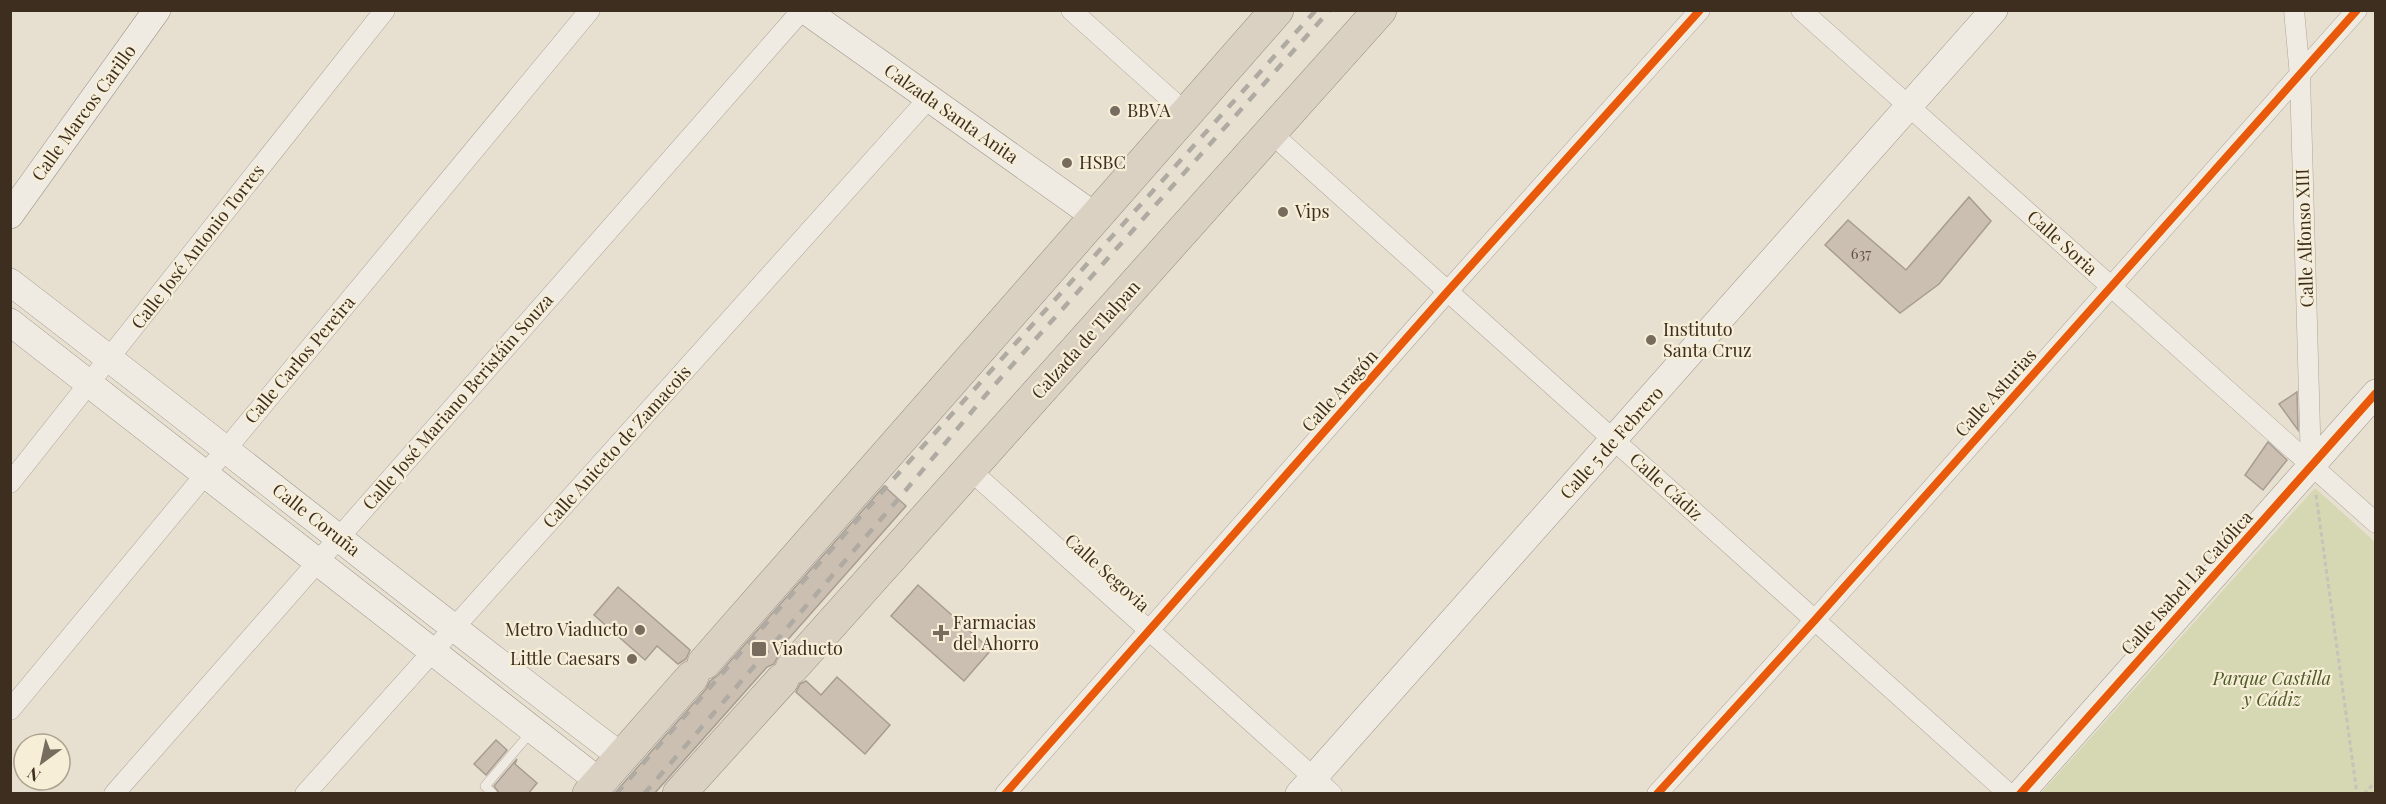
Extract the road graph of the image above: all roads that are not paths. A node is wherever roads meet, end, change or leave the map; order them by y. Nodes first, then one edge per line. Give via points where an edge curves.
1 (157, 10) edge
2 (385, 10) edge
3 (590, 10) edge
4 (804, 10) edge
5 (1071, 10) edge
6 (1277, 10) edge
7 (1380, 10) edge
8 (1700, 10) edge
9 (1801, 10) edge
10 (1994, 10) edge
11 (2294, 10) edge
12 (2357, 10) edge
13 (2300, 76) junction
14 (929, 98) junction
15 (1908, 106) junction
16 (1187, 114) junction
17 (1271, 133) junction
18 (10, 215) edge
19 (1096, 217) junction
20 (10, 282) edge
21 (2111, 286) junction
22 (1448, 291) junction
23 (10, 322) edge
24 (110, 358) junction
25 (89, 383) junction
26 (2376, 393) edge
27 (1614, 441) junction
28 (226, 449) junction
29 (2311, 466) junction
30 (970, 470) junction
31 (206, 474) junction
32 (10, 483) edge
33 (2376, 523) edge
34 (339, 538) junction
35 (318, 561) junction
36 (1815, 620) junction
37 (454, 630) junction
38 (1149, 630) junction
39 (434, 652) junction
40 (10, 710) edge
41 (533, 729) junction
42 (622, 757) junction
43 (595, 788) edge
44 (1315, 788) edge
45 (114, 794) edge
46 (304, 794) edge
47 (493, 794) edge
48 (679, 794) edge
49 (1005, 794) edge
50 (1657, 794) edge
51 (2009, 794) edge
52 (2020, 794) edge

1 - 18 street, Calle Marcos Carillo
2 - 24 street, Calle José Antonio Torres
3 - 28 street, Calle Carlos Pereira
4 - 14 street, Calzada Santa Anita
4 - 34 street, Calle José Mariano Beristáin Souza
5 - 16 street
6 - 16 highway
7 - 17 highway, Calzada de Tlalpan
8 - 22 street, Calle Aragón
9 - 15 street, Calle Soria
10 - 15 street, Calle 5 de Febrero
11 - 13 street, Calle Alfonso XIII
12 - 13 street, Calle Asturias
13 - 21 street, Calle Asturias
13 - 29 street, Calle Alfonso XIII
14 - 19 street, Calzada Santa Anita
14 - 37 street, Calle Aniceto de Zamacois
15 - 21 street, Calle Soria
15 - 27 street, Calle 5 de Febrero
16 - 19 highway
17 - 22 street, Calle Cádiz
17 - 30 highway, Calzada de Tlalpan
19 - 42 highway
20 - 24 street, Calle Coruña
21 - 29 street, Calle Soria
21 - 36 street, Calle Asturias
22 - 27 street, Calle Cádiz
22 - 38 street, Calle Aragón
23 - 25 street, Calle Coruña
24 - 25 street, Calle José Antonio Torres
24 - 28 street, Calle Coruña
25 - 31 street, Calle Coruña
25 - 32 street, Calle José Antonio Torres
26 - 29 street, Calle Isabel La Católica
27 - 36 street, Calle Cádiz
27 - 44 street, Calle 5 de Febrero
28 - 31 street, Calle Carlos Pereira
28 - 34 street, Calle Coruña
29 - 33 street, Calle Soria
29 - 52 street, Calle Isabel La Católica
30 - 38 street, Calle Segovia
30 - 48 highway, Calzada de Tlalpan
31 - 35 street, Calle Coruña
31 - 40 street, Calle Carlos Pereira
34 - 35 street, Calle José Mariano Beristáin Souza
34 - 37 street, Calle Coruña
35 - 39 street, Calle Coruña
35 - 45 street, Calle José Mariano Beristáin Souza
36 - 50 street, Calle Asturias
36 - 51 street, Calle Cádiz
37 - 39 street, Calle Aniceto de Zamacois
37 - 42 street, Calle Coruña
38 - 44 street, Calle Segovia
38 - 49 street, Calle Aragón
39 - 41 street, Calle Coruña
39 - 46 street, Calle Aniceto de Zamacois
41 - 43 street, Calle Coruña
41 - 47 lane via 485,786
42 - 43 highway

